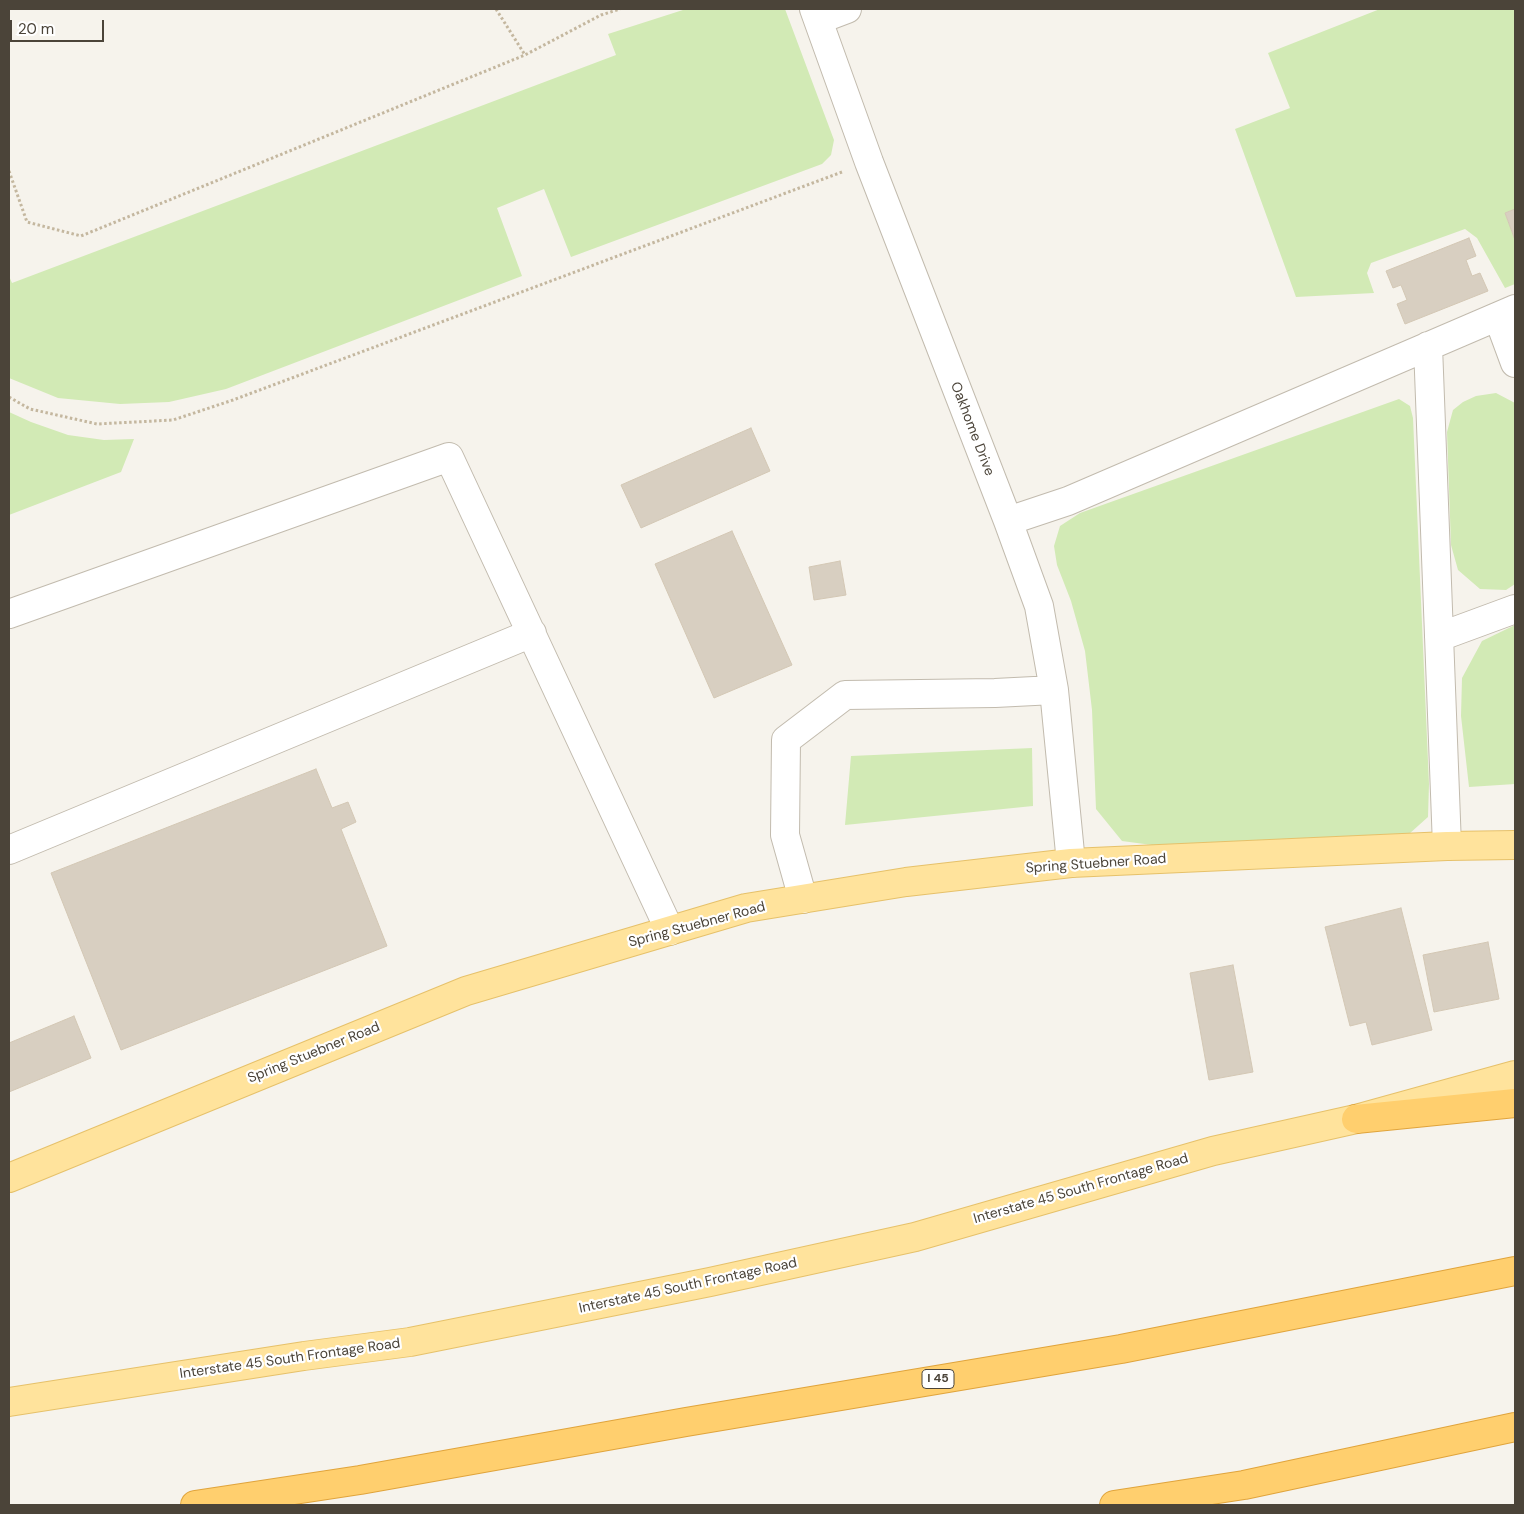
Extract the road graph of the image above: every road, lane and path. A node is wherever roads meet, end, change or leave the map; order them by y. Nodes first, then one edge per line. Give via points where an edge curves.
1 (496, 9) edge
2 (620, 9) edge
3 (847, 9) edge
4 (816, 14) edge
5 (525, 55) junction
6 (869, 162) junction
7 (9, 170) edge
8 (1506, 313) edge
9 (1428, 346) junction
10 (1515, 363) edge
11 (9, 397) edge
12 (1008, 521) junction
13 (1515, 609) edge
14 (9, 614) edge
15 (532, 633) junction
16 (1439, 637) junction
17 (1054, 690) junction
18 (1515, 845) edge
19 (1447, 846) junction
20 (9, 850) edge
21 (1071, 863) junction
22 (803, 899) junction
23 (670, 931) junction
24 (1515, 1075) edge
25 (1515, 1103) edge
26 (1356, 1119) junction
27 (9, 1178) edge
28 (1515, 1271) edge
29 (9, 1402) edge
30 (1515, 1427) edge
31 (195, 1505) edge
32 (1114, 1505) edge

1 - 5 path
2 - 5 path via 601,15
3 - 4 street
4 - 6 street, Oakhome Drive
5 - 7 path via 81,236 27,222
6 - 11 path via 173,420 97,424 30,409
6 - 12 street, Oakhome Drive
8 - 9 street
8 - 10 street
9 - 12 street via 1068,501
9 - 16 street
12 - 17 street, Oakhome Drive via 1039,606
13 - 16 street
14 - 15 street via 449,457
15 - 20 street
15 - 23 street
16 - 19 street
17 - 21 street, Oakhome Drive
17 - 22 street via 845,695 786,740 785,834
18 - 19 main road, Spring Stuebner Road
19 - 21 main road, Spring Stuebner Road
21 - 22 main road, Spring Stuebner Road via 906,882
22 - 23 main road, Spring Stuebner Road via 746,908
23 - 27 main road, Spring Stuebner Road via 466,991
24 - 26 main road, Interstate 45 South Frontage Road
25 - 26 highway
26 - 29 main road, Interstate 45 South Frontage Road via 1213,1150 915,1237 710,1282 410,1342
28 - 31 highway, I 45 via 1121,1349 676,1423 360,1480
30 - 32 highway via 1244,1485

